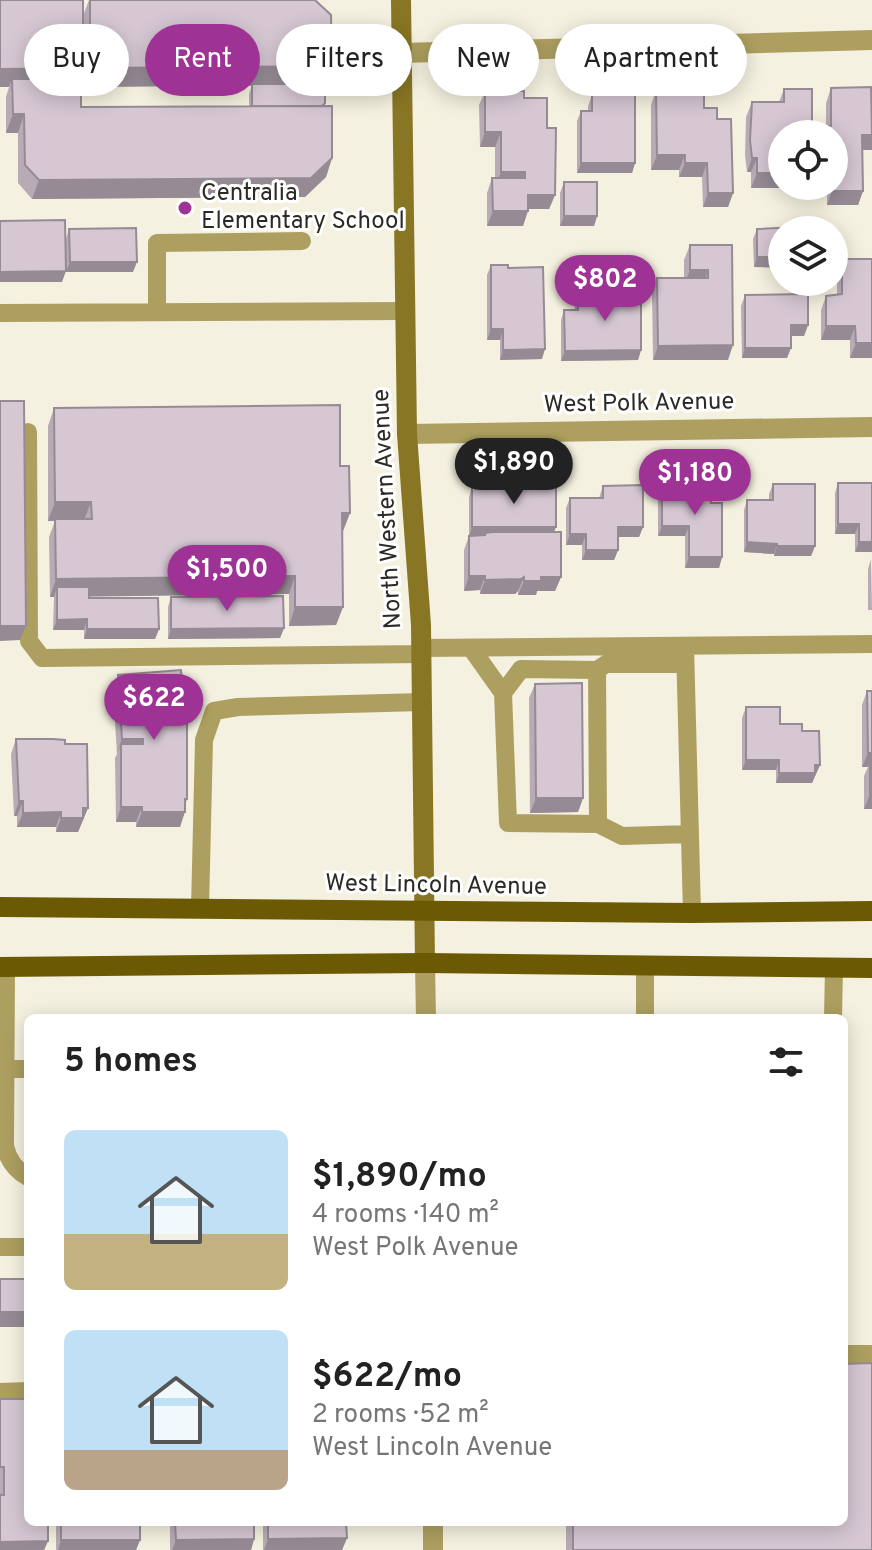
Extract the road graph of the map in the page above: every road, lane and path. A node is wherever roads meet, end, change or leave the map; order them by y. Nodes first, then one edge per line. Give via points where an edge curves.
1 (401, 0) edge
2 (401, 24) edge
3 (872, 40) edge
4 (412, 53) edge
5 (402, 96) edge
6 (302, 241) dead end
7 (157, 311) junction
8 (405, 311) junction
9 (0, 313) edge
10 (872, 427) edge
11 (28, 432) edge
12 (407, 434) junction
13 (872, 644) edge
14 (471, 648) junction
15 (421, 651) junction
16 (685, 655) junction
17 (597, 670) junction
18 (503, 693) junction
19 (422, 702) junction
20 (598, 824) junction
21 (690, 834) junction
22 (0, 907) edge
23 (200, 909) junction
24 (872, 911) edge
25 (425, 912) junction
26 (692, 913) junction
27 (425, 963) junction
28 (645, 966) junction
29 (3, 967) edge
30 (834, 967) junction
31 (872, 968) edge
32 (426, 1014) edge
33 (645, 1014) edge
34 (833, 1014) edge
35 (6, 1069) junction
36 (24, 1069) edge
37 (24, 1174) edge
38 (0, 1247) edge
39 (24, 1247) edge
40 (848, 1354) edge
41 (872, 1354) edge
42 (24, 1391) edge
43 (0, 1392) edge
44 (433, 1526) edge
45 (433, 1550) edge

1 - 2 main road, North Western Avenue
3 - 4 street
5 - 8 main road, North Western Avenue
6 - 7 lane via 157,243
7 - 8 lane
7 - 9 lane
8 - 12 main road, North Western Avenue
10 - 12 street, West Polk Avenue
11 - 15 lane via 29,641 42,658
12 - 15 main road, North Western Avenue
13 - 16 lane
14 - 15 lane
14 - 16 lane
14 - 18 lane
15 - 19 main road, North Western Avenue
16 - 17 lane via 606,664
16 - 21 lane
17 - 18 lane via 521,669
17 - 20 lane
18 - 20 lane via 508,823
19 - 23 lane via 214,711 204,740
19 - 25 main road, North Western Avenue
20 - 21 lane via 622,836
21 - 26 lane
22 - 23 main road, West Lincoln Avenue
23 - 25 main road, West Lincoln Avenue
24 - 26 main road, West Lincoln Avenue
25 - 26 main road, West Lincoln Avenue
25 - 27 main road, North Western Avenue
27 - 28 main road
27 - 29 main road
27 - 32 street
28 - 30 main road
28 - 33 lane
29 - 35 lane
30 - 31 main road
30 - 34 lane
35 - 36 lane
35 - 37 lane via 5,1146 13,1165
38 - 39 lane
40 - 41 lane
42 - 43 lane
44 - 45 street

